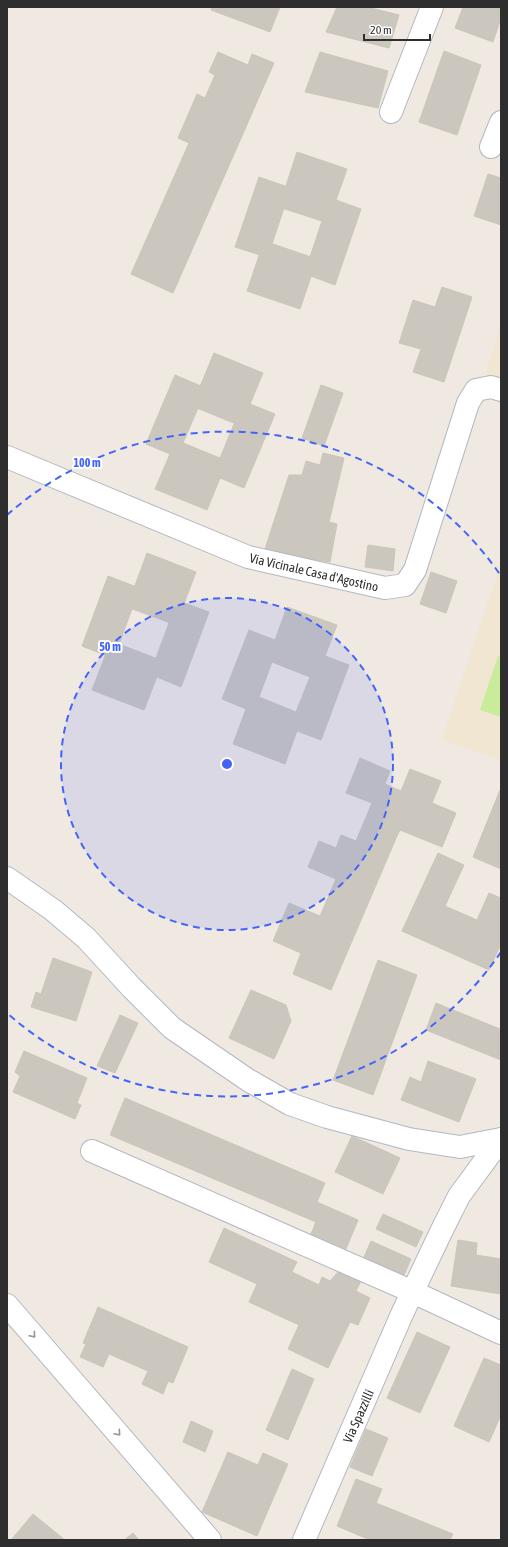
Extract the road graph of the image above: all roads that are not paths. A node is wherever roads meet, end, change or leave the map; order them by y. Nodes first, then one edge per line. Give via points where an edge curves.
1 (432, 7) edge
2 (391, 112) dead end
3 (501, 122) edge
4 (491, 147) dead end
5 (501, 390) edge
6 (7, 457) edge
7 (7, 878) edge
8 (501, 1139) edge
9 (92, 1152) dead end
10 (413, 1292) junction
11 (7, 1305) edge
12 (501, 1333) edge
13 (210, 1540) edge
14 (304, 1540) edge

1 - 2 street
3 - 4 street
5 - 6 street, Via Vicinale Casa d'Agostino via 491,387 476,390 468,403 415,570 405,585 385,588 248,557
7 - 8 street via 53,910 86,938 172,1028 248,1080 290,1104 327,1117 402,1137 460,1148
8 - 10 street, Via Spazzilli via 459,1196
9 - 10 street
10 - 12 street
10 - 14 street, Via Spazzilli
11 -> 13 street

